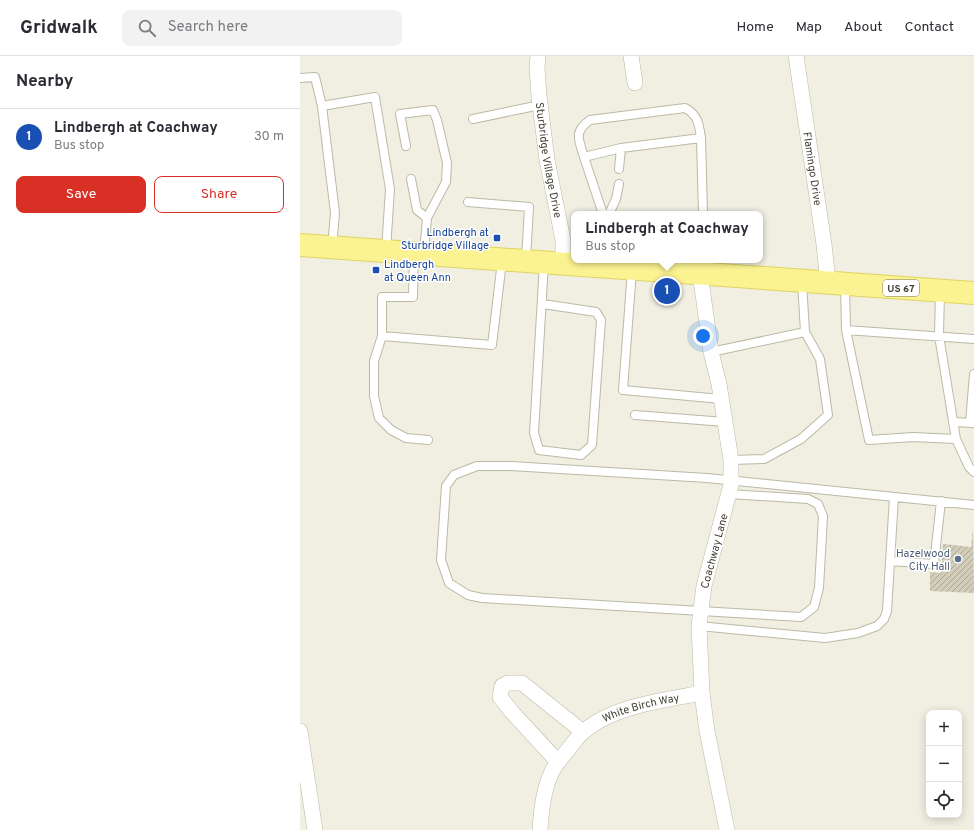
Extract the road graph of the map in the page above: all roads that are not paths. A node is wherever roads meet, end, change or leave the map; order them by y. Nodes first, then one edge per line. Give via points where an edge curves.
1 (538, 56) edge
2 (632, 56) edge
3 (796, 56) edge
4 (300, 78) edge
5 (635, 83) dead end
6 (540, 105) junction
7 (322, 106) junction
8 (473, 119) dead end
9 (701, 138) junction
10 (406, 146) dead end
11 (621, 148) junction
12 (584, 157) junction
13 (620, 169) dead end
14 (411, 179) dead end
15 (618, 184) dead end
16 (468, 202) dead end
17 (602, 211) edge
18 (610, 211) edge
19 (703, 211) edge
20 (427, 218) junction
21 (300, 245) edge
22 (332, 247) junction
23 (386, 251) junction
24 (419, 253) junction
25 (503, 258) junction
26 (544, 262) junction
27 (571, 262) edge
28 (604, 263) edge
29 (632, 268) junction
30 (700, 270) junction
31 (802, 280) junction
32 (837, 283) junction
33 (940, 291) junction
34 (974, 293) edge
35 (543, 304) junction
36 (846, 330) junction
37 (805, 332) junction
38 (382, 336) junction
39 (939, 336) junction
40 (974, 338) edge
41 (711, 352) junction
42 (974, 374) edge
43 (721, 399) junction
44 (635, 414) dead end
45 (725, 422) junction
46 (953, 422) junction
47 (972, 423) edge
48 (956, 439) junction
49 (428, 440) dead end
50 (731, 460) junction
51 (974, 472) edge
52 (730, 487) junction
53 (894, 497) junction
54 (941, 501) junction
55 (974, 505) edge
56 (890, 561) junction
57 (700, 619) junction
58 (702, 693) junction
59 (300, 730) edge
60 (583, 732) junction
61 (558, 762) junction
62 (315, 830) edge
63 (540, 830) edge
64 (727, 830) edge

1 - 6 street, Sturbridge Village Drive
2 - 5 street
3 - 32 street, Flamingo Drive via 823,236
4 - 7 lane via 315,77
6 - 8 lane
6 - 26 street, Sturbridge Village Drive via 547,160 563,240
7 - 22 lane via 335,214
7 - 23 lane via 375,97 390,189
9 - 11 lane
9 - 12 lane via 698,121 693,112 685,108 590,120 581,126 578,137
9 - 19 lane
10 - 20 lane via 400,114 433,110 447,163 446,182
11 - 12 lane
11 - 13 lane
12 - 17 lane
14 - 20 lane via 417,210
15 - 18 lane via 616,199
16 - 26 lane via 529,207
20 - 24 lane
21 - 22 main road, US 67
22 - 23 main road, US 67
23 - 24 main road, US 67
24 - 25 main road, US 67
24 - 38 lane via 413,297 382,297
25 - 26 main road, US 67
25 - 38 lane via 492,344
26 - 27 main road, US 67
26 - 35 lane
28 - 29 main road, US 67
29 - 30 main road, US 67
29 - 43 lane via 623,390
30 - 31 main road, US 67
30 - 41 street, Coachway Lane
31 - 32 main road, US 67
31 - 37 lane
32 - 33 main road, US 67
32 - 36 lane
33 - 34 main road, US 67
33 - 39 lane
35 - 35 lane via 534,434 539,450 581,455 592,445 601,320 596,312
36 - 39 lane
36 - 48 lane via 869,440 913,437
37 - 41 lane
37 - 50 lane via 820,359 828,415 801,439 764,459
38 - 49 lane via 374,361 374,396 379,418 391,430 406,438
39 - 40 lane
39 - 46 lane
41 - 43 street, Coachway Lane
42 - 47 lane
43 - 45 street, Coachway Lane
44 - 45 lane
45 - 50 street, Coachway Lane
46 - 47 lane
46 - 48 lane
48 - 51 lane
50 - 52 street, Coachway Lane
52 - 53 lane
52 - 57 street, Coachway Lane via 704,586
52 - 57 lane via 808,499 818,504 823,516 819,588 814,607 801,617
52 - 57 lane via 492,466 465,469 454,475 446,486 442,560 449,583 468,595
53 - 54 lane
53 - 56 lane
54 - 55 lane
54 - 56 lane via 934,564
56 - 57 lane via 887,611 884,618 877,626 858,633 825,638
57 - 58 street, Coachway Lane
58 - 60 street, White Birch Way via 656,701 625,710
58 - 64 street, Coachway Lane
59 - 62 street
60 - 61 street, White Birch Way
60 - 61 street via 522,683 508,683 502,686 500,697 507,707
61 - 63 street, White Birch Way via 550,775 542,805

